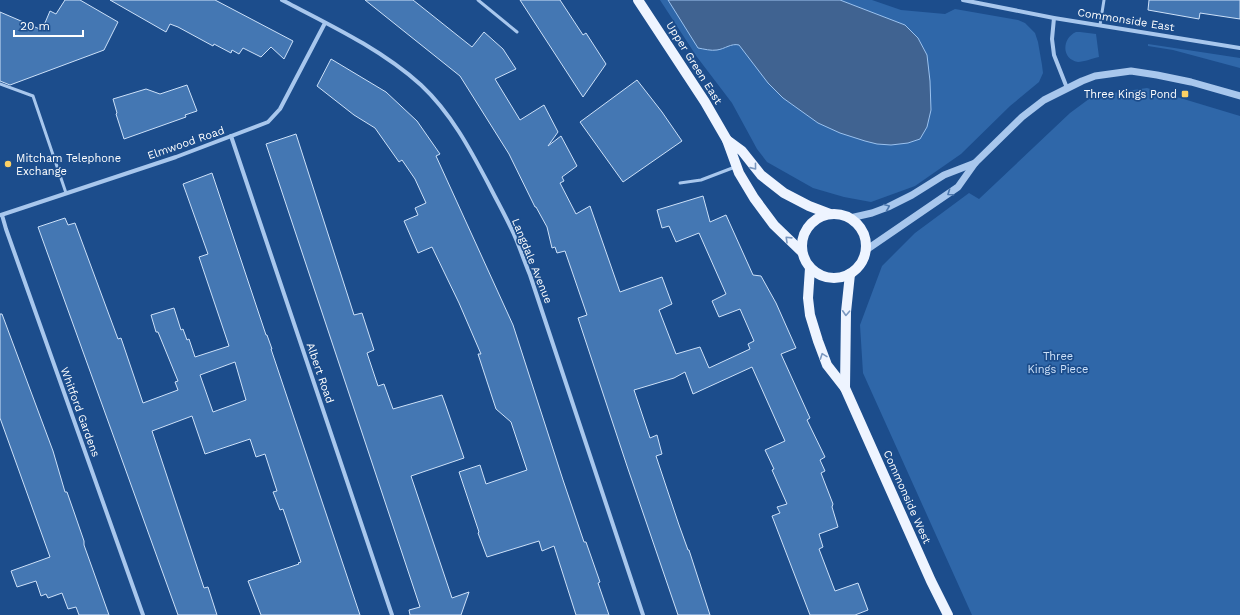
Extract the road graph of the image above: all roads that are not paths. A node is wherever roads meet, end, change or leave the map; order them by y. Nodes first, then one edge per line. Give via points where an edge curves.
1 (282, 0) edge
2 (478, 0) edge
3 (638, 0) edge
4 (963, 0) edge
5 (1104, 0) edge
6 (1054, 18) junction
7 (325, 23) junction
8 (1100, 25) junction
9 (517, 32) dead end
10 (1240, 48) edge
11 (0, 84) edge
12 (1067, 88) junction
13 (1240, 96) edge
14 (231, 136) junction
15 (727, 140) junction
16 (975, 163) junction
17 (736, 166) junction
18 (680, 182) dead end
19 (66, 193) junction
20 (830, 214) junction
21 (1, 215) edge
22 (850, 218) junction
23 (866, 250) junction
24 (802, 252) junction
25 (810, 268) junction
26 (850, 274) junction
27 (845, 388) junction
28 (143, 615) edge
29 (392, 615) edge
30 (643, 615) edge
31 (948, 615) edge

1 - 7 street, Langdale Avenue
2 - 9 lane
3 - 15 main road, Upper Green East via 682,65
4 - 6 street, Commonside East
5 - 8 lane
6 - 8 street, Commonside East
6 - 12 street via 1054,55
7 - 14 street, Elmwood Road via 280,109 268,122
7 - 30 street, Langdale Avenue via 367,46 422,86 456,125 477,162 516,239 530,275
8 - 10 street, Commonside East
11 - 19 lane via 34,96
12 - 13 street via 1095,76 1132,71 1157,74
12 - 16 street via 1044,100 1022,117
14 - 19 street, Elmwood Road
14 - 29 street, Albert Road
15 - 17 main road, Upper Green East
15 -> 20 main road, Upper Green East via 742,151 761,175 784,193
22 -> 16 street via 888,207 944,175
16 -> 23 street via 958,187
17 - 18 lane via 701,180
24 -> 17 main road, Upper Green East via 770,220
19 - 21 street, Elmwood Road
20 - 22 main road via 843,214
20 - 24 main road via 811,223 805,232
21 - 28 street, Whitford Gardens
22 - 23 main road via 866,237
23 - 26 main road via 862,263
24 - 25 main road
25 - 26 main road via 828,278
27 -> 25 main road, Commonside West via 827,366 810,315
26 -> 27 main road, Commonside West via 844,349
27 - 31 main road, Commonside West

